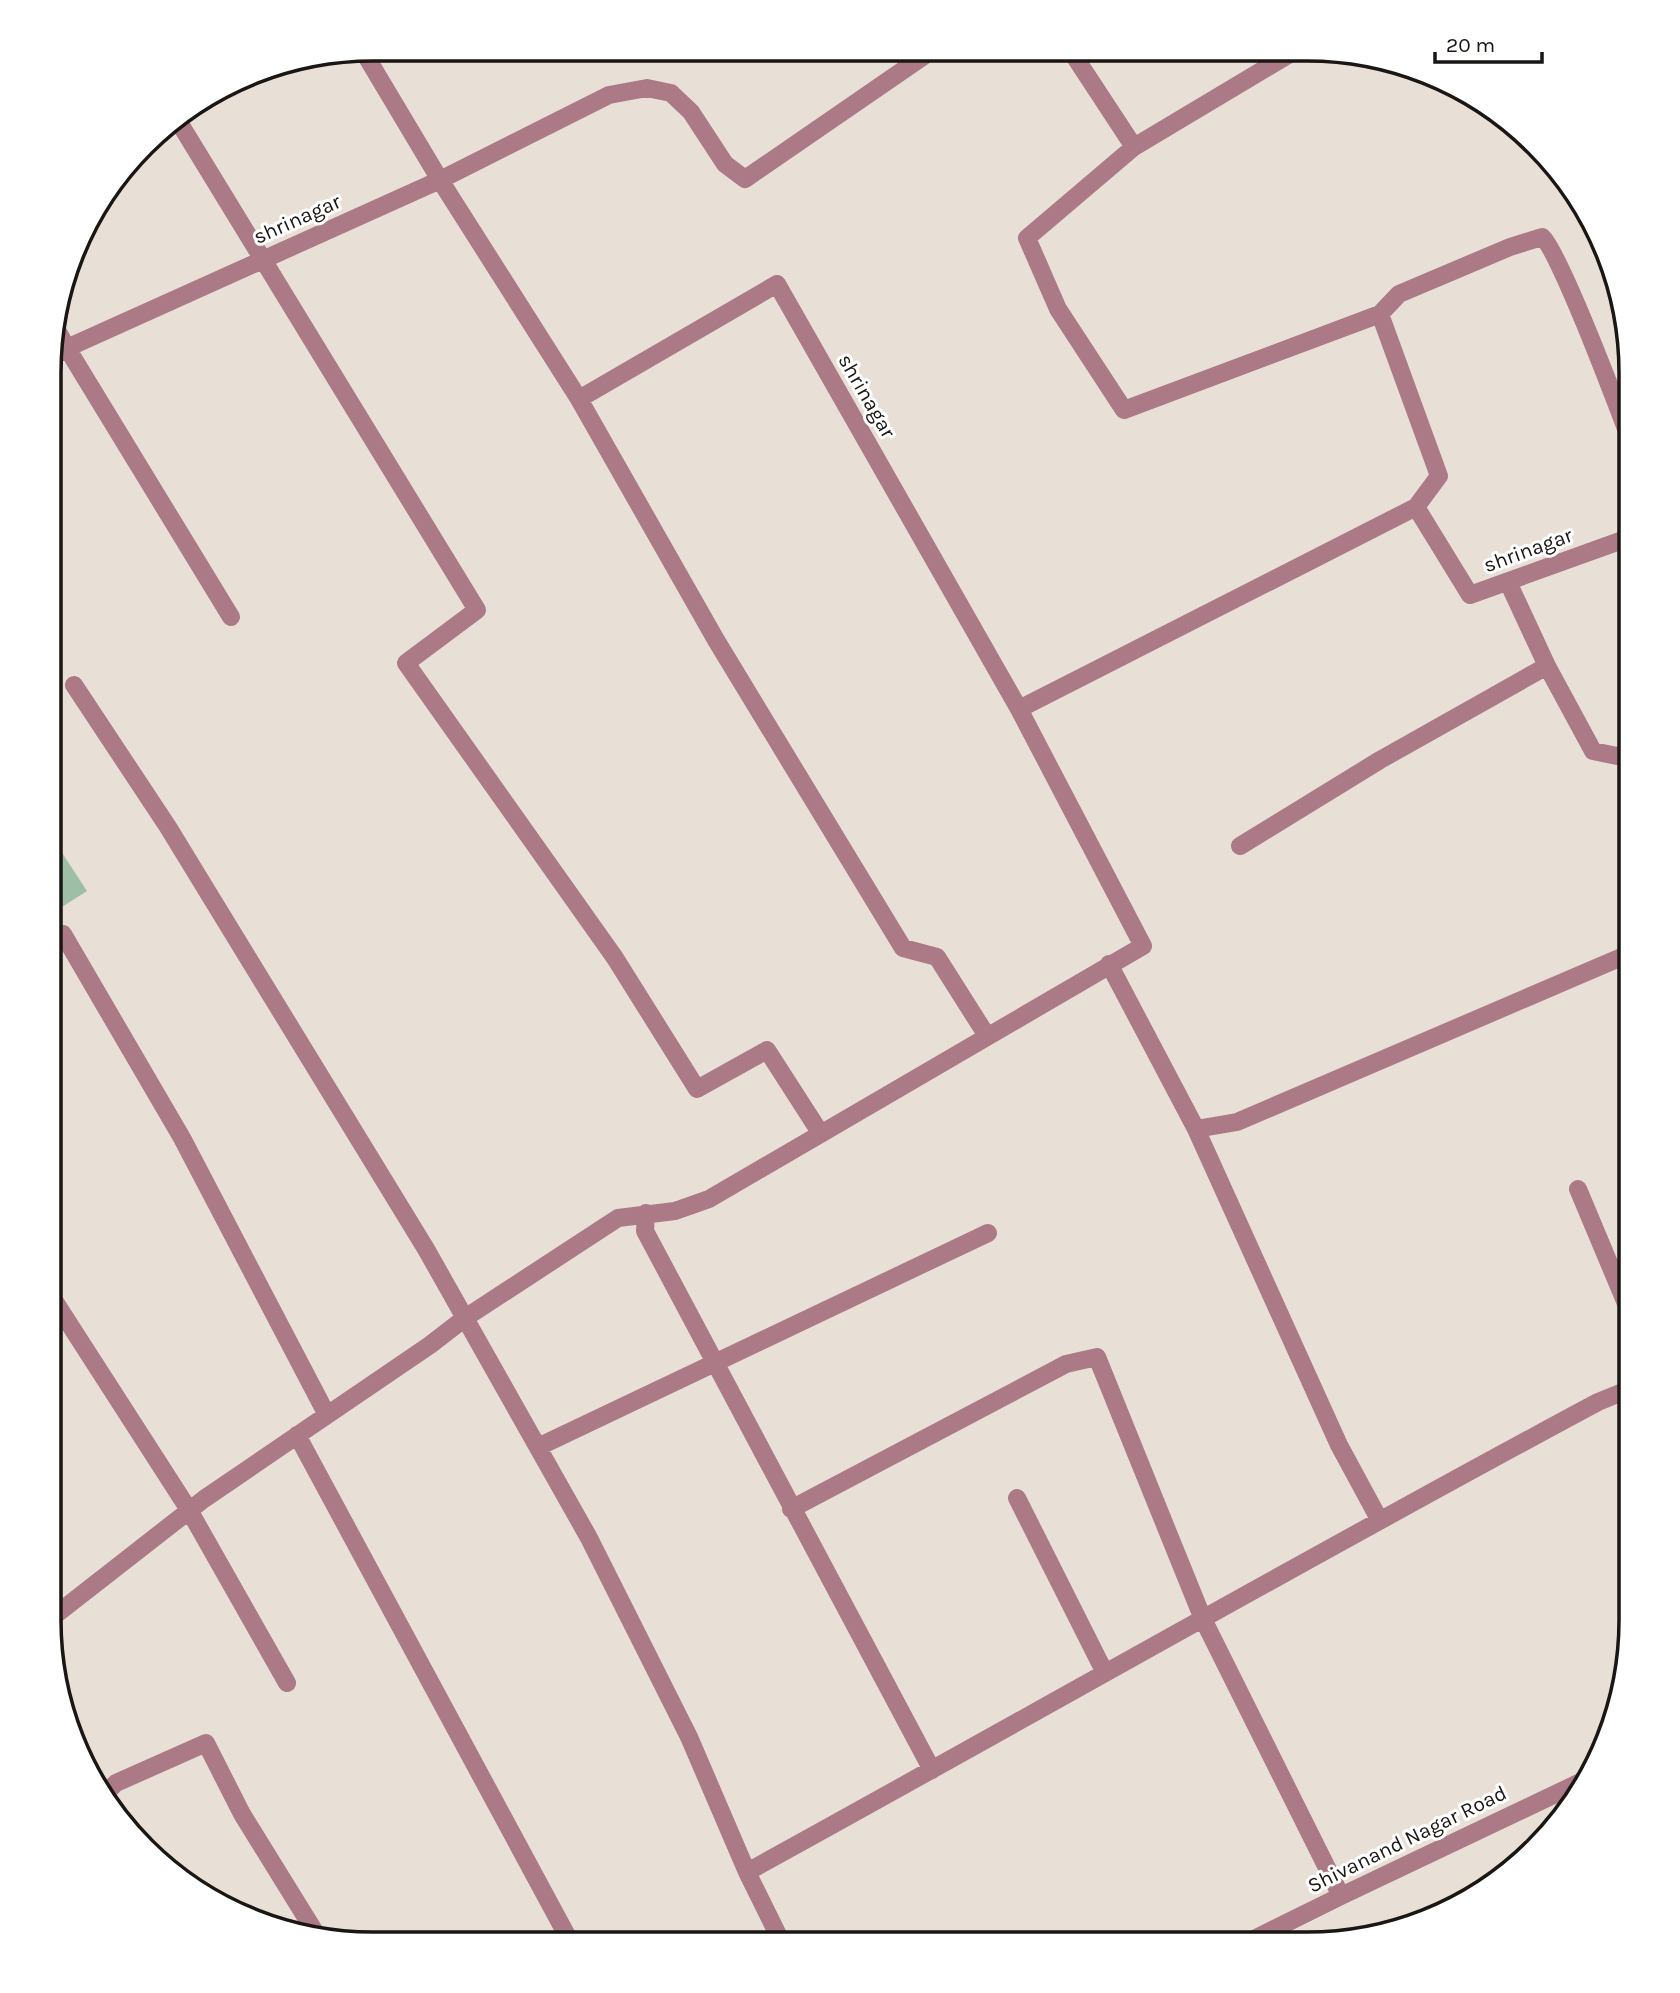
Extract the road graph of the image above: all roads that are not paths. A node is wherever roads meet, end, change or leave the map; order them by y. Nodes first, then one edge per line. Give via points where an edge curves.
1 (369, 61) edge
2 (916, 61) edge
3 (1078, 61) edge
4 (1278, 61) edge
5 (182, 127) edge
6 (1134, 147) junction
7 (440, 180) junction
8 (261, 260) junction
9 (1380, 314) junction
10 (62, 352) edge
11 (62, 356) edge
12 (579, 399) junction
13 (1619, 413) edge
14 (1416, 507) junction
15 (1619, 541) edge
16 (1508, 582) junction
17 (231, 617) dead end
18 (1547, 666) junction
19 (74, 685) dead end
20 (1018, 709) junction
21 (1619, 756) edge
22 (1240, 846) dead end
23 (63, 934) dead end
24 (1619, 958) edge
25 (1109, 964) junction
26 (987, 1036) junction
27 (1196, 1129) junction
28 (821, 1134) junction
29 (1578, 1189) dead end
30 (646, 1213) junction
31 (988, 1233) dead end
32 (1619, 1288) edge
33 (61, 1311) edge
34 (465, 1318) junction
35 (715, 1364) junction
36 (1619, 1393) edge
37 (327, 1415) junction
38 (296, 1435) junction
39 (538, 1447) junction
40 (1017, 1498) dead end
41 (791, 1509) junction
42 (189, 1510) junction
43 (1379, 1519) junction
44 (61, 1611) edge
45 (1203, 1619) junction
46 (1105, 1674) junction
47 (287, 1683) dead end
48 (932, 1770) junction
49 (1570, 1787) edge
50 (111, 1788) edge
51 (747, 1872) junction
52 (1341, 1896) junction
53 (311, 1926) edge
54 (565, 1932) edge
55 (777, 1932) edge
56 (1268, 1932) edge

1 - 7 street
2 - 7 street, shrinagar via 745,179 725,164 691,112 671,93 647,88 609,95
3 - 6 street
4 - 6 street
5 - 8 street
6 - 9 street via 1027,238 1058,309 1124,410
7 - 8 street, shrinagar
7 - 12 street
8 - 10 street, shrinagar
8 - 28 street via 477,610 406,663 615,958 697,1090 767,1049
9 - 13 street via 1399,294 1542,237 1563,275
9 - 14 street via 1439,476
11 - 17 street
12 - 20 street, shrinagar via 777,284
12 - 26 street via 716,640 903,948 937,957
14 - 16 street, shrinagar via 1470,595
14 - 20 street
15 - 16 street, shrinagar
16 - 18 street
18 - 21 street via 1593,751
18 - 22 street
19 - 34 street via 168,827
20 - 25 street via 1143,946
23 - 37 street via 182,1138
24 - 27 street via 1237,1122
25 - 26 street
25 - 27 street
26 - 28 street
27 - 43 street via 1339,1445
28 - 30 street via 709,1199 676,1211
29 - 32 street
30 - 34 street via 618,1218
30 - 35 street via 645,1231
31 - 35 street
33 - 42 street
34 - 37 street
34 - 39 street
35 - 39 street
35 - 41 street
36 - 43 street
37 - 38 street
38 - 42 street
38 - 54 street
39 - 51 street via 689,1737
40 - 46 street
41 - 45 street via 1066,1364 1097,1357
41 - 48 street
42 - 44 street
42 - 47 street
43 - 45 street
45 - 46 street
45 - 52 street
46 - 48 street
48 - 51 street
49 - 52 street, Shivanand Nagar Road
50 - 53 street via 206,1743 242,1814
51 - 55 street
52 - 56 street, Shivanand Nagar Road

